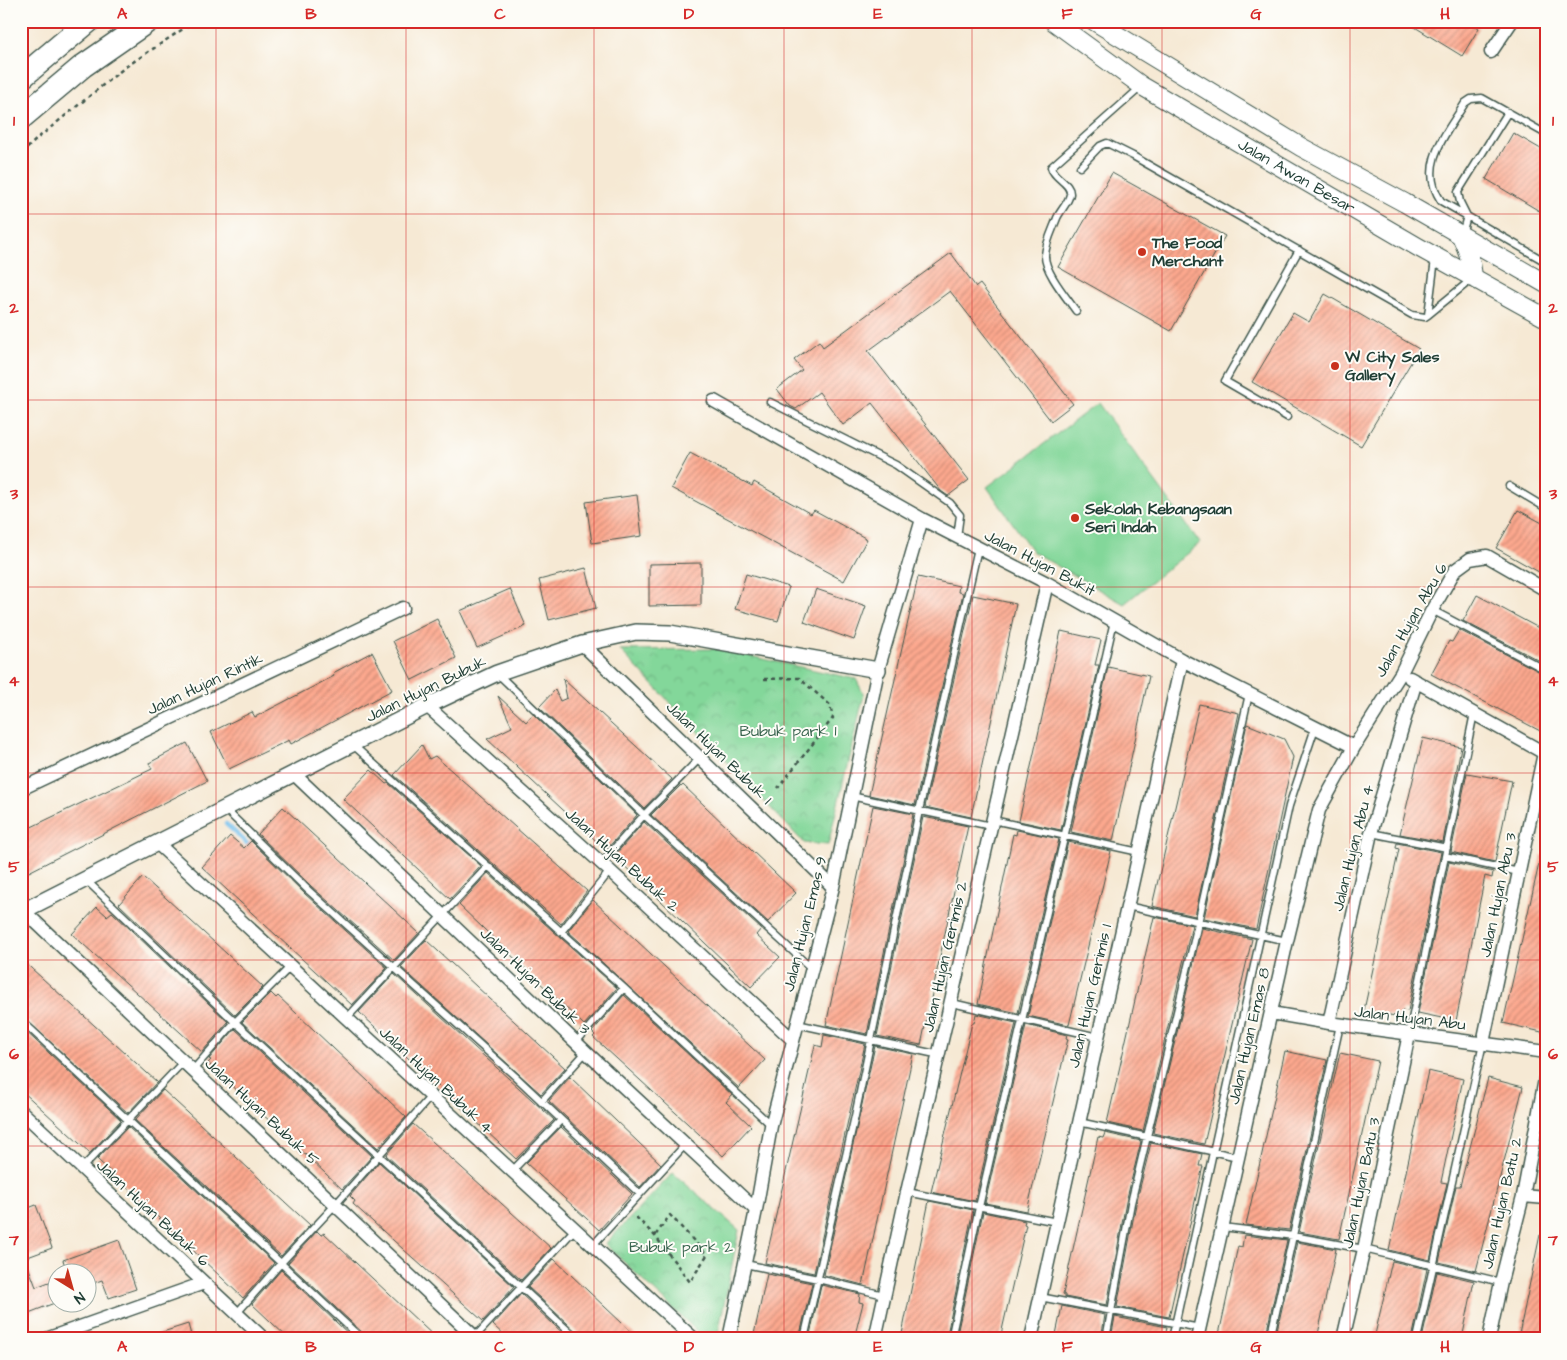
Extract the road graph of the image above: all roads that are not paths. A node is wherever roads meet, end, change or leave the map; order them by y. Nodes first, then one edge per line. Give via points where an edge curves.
1 (89, 21) edge
2 (148, 21) edge
3 (1053, 21) edge
4 (1094, 21) edge
5 (1512, 21) edge
6 (1491, 52) dead end
7 (21, 78) edge
8 (1135, 82) junction
9 (1508, 112) junction
10 (21, 118) edge
11 (1546, 134) edge
12 (1080, 167) dead end
13 (1467, 216) junction
14 (1461, 236) junction
15 (1299, 250) junction
16 (1435, 256) junction
17 (1546, 262) edge
18 (1473, 278) junction
19 (1546, 284) edge
20 (1076, 311) dead end
21 (1428, 315) junction
22 (1546, 318) edge
23 (714, 401) dead end
24 (770, 402) dead end
25 (1287, 417) dead end
26 (1509, 486) dead end
27 (1546, 508) edge
28 (922, 519) junction
29 (957, 537) junction
30 (978, 548) junction
31 (1047, 583) junction
32 (1546, 590) edge
33 (403, 608) dead end
34 (1432, 610) junction
35 (1114, 621) junction
36 (582, 644) junction
37 (1182, 660) junction
38 (878, 670) junction
39 (1546, 670) edge
40 (497, 673) junction
41 (1401, 674) junction
42 (1416, 681) junction
43 (1249, 694) junction
44 (427, 706) junction
45 (1474, 713) junction
46 (1315, 728) junction
47 (352, 744) junction
48 (1354, 747) junction
49 (1545, 753) edge
50 (700, 758) junction
51 (294, 774) junction
52 (21, 789) edge
53 (851, 796) junction
54 (224, 809) junction
55 (918, 811) junction
56 (644, 816) junction
57 (992, 823) junction
58 (1372, 833) junction
59 (1064, 836) junction
60 (157, 843) junction
61 (1447, 848) junction
62 (1139, 852) junction
63 (1445, 856) junction
64 (488, 866) junction
65 (606, 867) junction
66 (1519, 872) junction
67 (86, 880) junction
68 (833, 886) junction
69 (1127, 906) junction
70 (23, 912) edge
71 (443, 916) junction
72 (1198, 922) junction
73 (561, 932) junction
74 (1262, 935) junction
75 (1287, 941) junction
76 (290, 967) junction
77 (811, 968) junction
78 (390, 971) junction
79 (624, 988) junction
80 (952, 1003) junction
81 (1271, 1013) junction
82 (346, 1019) junction
83 (1022, 1019) junction
84 (21, 1020) edge
85 (234, 1022) junction
86 (797, 1024) junction
87 (1334, 1024) junction
88 (1409, 1034) junction
89 (1098, 1037) junction
90 (792, 1040) junction
91 (871, 1040) junction
92 (576, 1042) junction
93 (1483, 1043) junction
94 (586, 1052) junction
95 (1546, 1052) edge
96 (940, 1055) junction
97 (188, 1065) junction
98 (1546, 1074) edge
99 (431, 1096) junction
100 (541, 1102) junction
101 (21, 1111) edge
102 (128, 1120) junction
103 (561, 1120) junction
104 (1079, 1122) junction
105 (1541, 1122) edge
106 (771, 1126) junction
107 (1147, 1138) junction
108 (686, 1144) junction
109 (1212, 1151) junction
110 (379, 1156) junction
111 (1238, 1157) junction
112 (82, 1168) junction
113 (512, 1172) junction
114 (907, 1192) junction
115 (640, 1194) junction
116 (1523, 1196) junction
117 (1546, 1198) edge
118 (336, 1204) junction
119 (979, 1207) junction
120 (756, 1210) junction
121 (1057, 1222) junction
122 (1223, 1227) junction
123 (575, 1229) junction
124 (1292, 1236) junction
125 (593, 1245) junction
126 (1364, 1249) junction
127 (281, 1263) junction
128 (745, 1264) junction
129 (1433, 1267) junction
130 (818, 1279) junction
131 (1501, 1282) junction
132 (204, 1283) junction
133 (522, 1288) junction
134 (884, 1295) junction
135 (1040, 1297) junction
136 (1111, 1310) junction
137 (237, 1313) junction
138 (1175, 1323) junction
139 (1199, 1333) edge
140 (476, 1338) edge
141 (46, 1339) edge
142 (264, 1339) edge
143 (362, 1339) edge
144 (578, 1339) edge
145 (694, 1339) edge
146 (729, 1339) edge
147 (804, 1339) edge
148 (875, 1339) edge
149 (951, 1339) edge
150 (1031, 1339) edge
151 (1106, 1339) edge
152 (1172, 1339) edge
153 (1270, 1339) edge
154 (1343, 1339) edge
155 (1417, 1339) edge
156 (1489, 1339) edge

1 - 7 highway
2 - 10 highway via 83,66
3 - 8 main road, Jalan Awan Besar
4 - 14 main road, Jalan Awan Besar via 1301,147
5 - 6 street
8 - 16 main road, Jalan Awan Besar
8 - 20 lane via 1051,167 1056,178 1067,186 1070,196 1050,236 1045,256 1048,269
9 - 11 lane
9 - 13 lane via 1458,192
9 - 13 lane via 1482,98 1471,99 1465,103 1434,154 1432,174 1436,194 1441,201
12 - 15 lane via 1107,143
13 - 14 lane
13 - 17 lane
14 - 18 main road
14 - 19 main road, Jalan Awan Besar
15 - 21 lane via 1412,315
15 - 25 lane via 1224,381
16 - 18 main road, Jalan Awan Besar
16 - 21 lane
18 - 21 lane
18 - 22 main road, Jalan Awan Besar
23 - 28 street, Jalan Hujan Bukit
24 - 29 lane via 896,465 950,503 960,515
26 - 27 lane
28 - 29 street, Jalan Hujan Bukit
28 - 38 street, Jalan Hujan Emas 9
29 - 30 street, Jalan Hujan Bukit
30 - 31 street, Jalan Hujan Bukit
30 - 55 lane
31 - 35 street, Jalan Hujan Bukit
31 - 57 street, Jalan Hujan Gerimis 2
32 - 34 street, Jalan Hujan Abu 6 via 1487,556 1470,559 1455,570
33 - 52 street, Jalan Hujan Rintik
34 - 39 lane
34 - 41 street, Jalan Hujan Abu 6
35 - 37 street, Jalan Hujan Bukit
35 - 59 lane
36 - 38 street, Jalan Hujan Bubuk via 636,632 670,633
36 - 40 street, Jalan Hujan Bubuk
36 - 50 street, Jalan Hujan Bubuk 1
37 - 43 street, Jalan Hujan Bukit
37 - 62 street, Jalan Hujan Gerimis 1
38 - 53 street, Jalan Hujan Emas 9
40 - 44 street, Jalan Hujan Bubuk
40 - 56 lane
41 - 42 street
41 - 48 street, Jalan Hujan Abu 6
42 - 45 street
42 - 58 street, Jalan Hujan Abu 4
43 - 46 street, Jalan Hujan Bukit
43 - 72 lane
44 - 47 street, Jalan Hujan Bubuk
44 - 65 street, Jalan Hujan Bubuk 2
45 - 49 street
45 - 61 lane
46 - 48 street, Jalan Hujan Bukit
46 - 74 lane via 1289,806
47 - 51 street, Jalan Hujan Bubuk
47 - 64 lane
48 - 75 street, Jalan Hujan Emas 8 via 1320,810
49 - 66 street, Jalan Hujan Abu 3
50 - 56 lane
50 - 68 street, Jalan Hujan Bubuk 1
51 - 54 street, Jalan Hujan Bubuk
51 - 71 street, Jalan Hujan Bubuk 3
53 - 55 lane
53 - 68 street, Jalan Hujan Emas 9
54 - 60 street, Jalan Hujan Bubuk
54 - 78 lane
55 - 57 lane
55 - 91 lane
56 - 65 lane
56 - 77 lane
57 - 59 lane
57 - 80 street, Jalan Hujan Gerimis 2
58 - 61 lane
58 - 87 street, Jalan Hujan Abu 4
59 - 62 lane
59 - 83 lane
60 - 67 street, Jalan Hujan Bubuk
60 - 76 street, Jalan Hujan Bubuk 4
61 - 63 lane
62 - 69 street, Jalan Hujan Gerimis 1
63 - 66 lane
63 - 88 lane
64 - 71 lane
64 - 73 lane
65 - 73 lane
65 - 90 street, Jalan Hujan Bubuk 2
66 - 93 street, Jalan Hujan Abu 3
67 - 70 street, Jalan Hujan Bubuk
67 - 85 lane
68 - 77 street, Jalan Hujan Emas 9
69 - 72 lane
69 - 89 street, Jalan Hujan Gerimis 1
70 - 97 street, Jalan Hujan Bubuk 5
71 - 78 lane
71 - 92 street, Jalan Hujan Bubuk 3
72 - 74 lane
72 - 107 lane
73 - 79 lane
74 - 75 lane
74 - 109 lane
75 - 81 street, Jalan Hujan Emas 8
76 - 82 street, Jalan Hujan Bubuk 4
76 - 85 lane
77 - 86 street, Jalan Hujan Emas 9
78 - 82 lane
78 - 100 lane
79 - 92 lane
79 - 106 lane
80 - 83 lane
80 - 96 street, Jalan Hujan Gerimis 2
81 - 87 street, Jalan Hujan Abu
81 - 111 street, Jalan Hujan Emas 8
82 - 99 street, Jalan Hujan Bubuk 4
83 - 89 lane
83 - 119 lane
84 - 102 lane
85 - 97 lane
85 - 110 lane
86 - 90 street, Jalan Hujan Emas 9
86 - 91 lane
87 - 88 street, Jalan Hujan Abu
87 - 124 lane
88 - 93 street, Jalan Hujan Abu
88 - 126 street, Jalan Hujan Batu 3
89 - 104 street, Jalan Hujan Gerimis 1
90 - 106 street, Jalan Hujan Emas 9
91 - 96 lane
91 - 130 lane
92 - 94 street, Jalan Hujan Bubuk 3
93 - 95 street, Jalan Hujan Abu
93 - 129 lane
94 - 100 lane
94 - 108 street, Jalan Hujan Bubuk 3
96 - 114 street, Jalan Hujan Gerimis 2
97 - 102 lane
97 - 118 street, Jalan Hujan Bubuk 5
98 - 105 street, Jalan Hujan Batu 2
99 - 110 lane
99 - 113 street, Jalan Hujan Bubuk 4
100 - 103 lane
101 - 112 street, Jalan Hujan Bubuk 6
102 - 112 lane
102 - 127 lane
103 - 113 lane
103 - 115 lane
104 - 107 lane
104 - 121 street, Jalan Hujan Gerimis 1
105 - 116 street, Jalan Hujan Batu 2
106 - 120 street, Jalan Hujan Emas 9
107 - 109 lane
107 - 136 lane
108 - 115 lane
108 - 120 street, Jalan Hujan Bubuk 3
109 - 111 lane
109 - 138 lane
110 - 118 lane
110 - 133 lane
111 - 122 street, Jalan Hujan Emas 8
112 - 132 street, Jalan Hujan Bubuk 6
113 - 123 street, Jalan Hujan Bubuk 4
114 - 119 lane
114 - 134 street, Jalan Hujan Gerimis 2
115 - 125 lane
116 - 117 street
116 - 131 street, Jalan Hujan Batu 2
118 - 127 lane
118 - 140 street, Jalan Hujan Bubuk 5
119 - 121 lane
119 - 149 lane
120 - 128 street, Jalan Hujan Emas 9
121 - 135 street, Jalan Hujan Gerimis 1
122 - 124 lane
122 - 139 street, Jalan Hujan Emas 8
123 - 125 street, Jalan Hujan Bubuk 4
123 - 133 lane
124 - 126 lane
124 - 153 lane
125 - 145 street, Jalan Hujan Bubuk 4
126 - 129 lane
126 - 154 street, Jalan Hujan Batu 3
127 - 137 lane
127 - 143 lane
128 - 130 lane
128 - 146 street, Jalan Hujan Emas 9
129 - 131 lane
129 - 155 lane
130 - 134 lane
130 - 147 lane
131 - 156 street, Jalan Hujan Batu 2
132 - 137 street, Jalan Hujan Bubuk 6
132 - 141 street
133 - 140 lane
133 - 144 lane
134 - 148 street, Jalan Hujan Gerimis 2
135 - 136 lane
135 - 150 street, Jalan Hujan Gerimis 1
136 - 138 lane
136 - 151 lane
137 - 142 street, Jalan Hujan Bubuk 6
138 - 139 lane
138 - 152 lane

